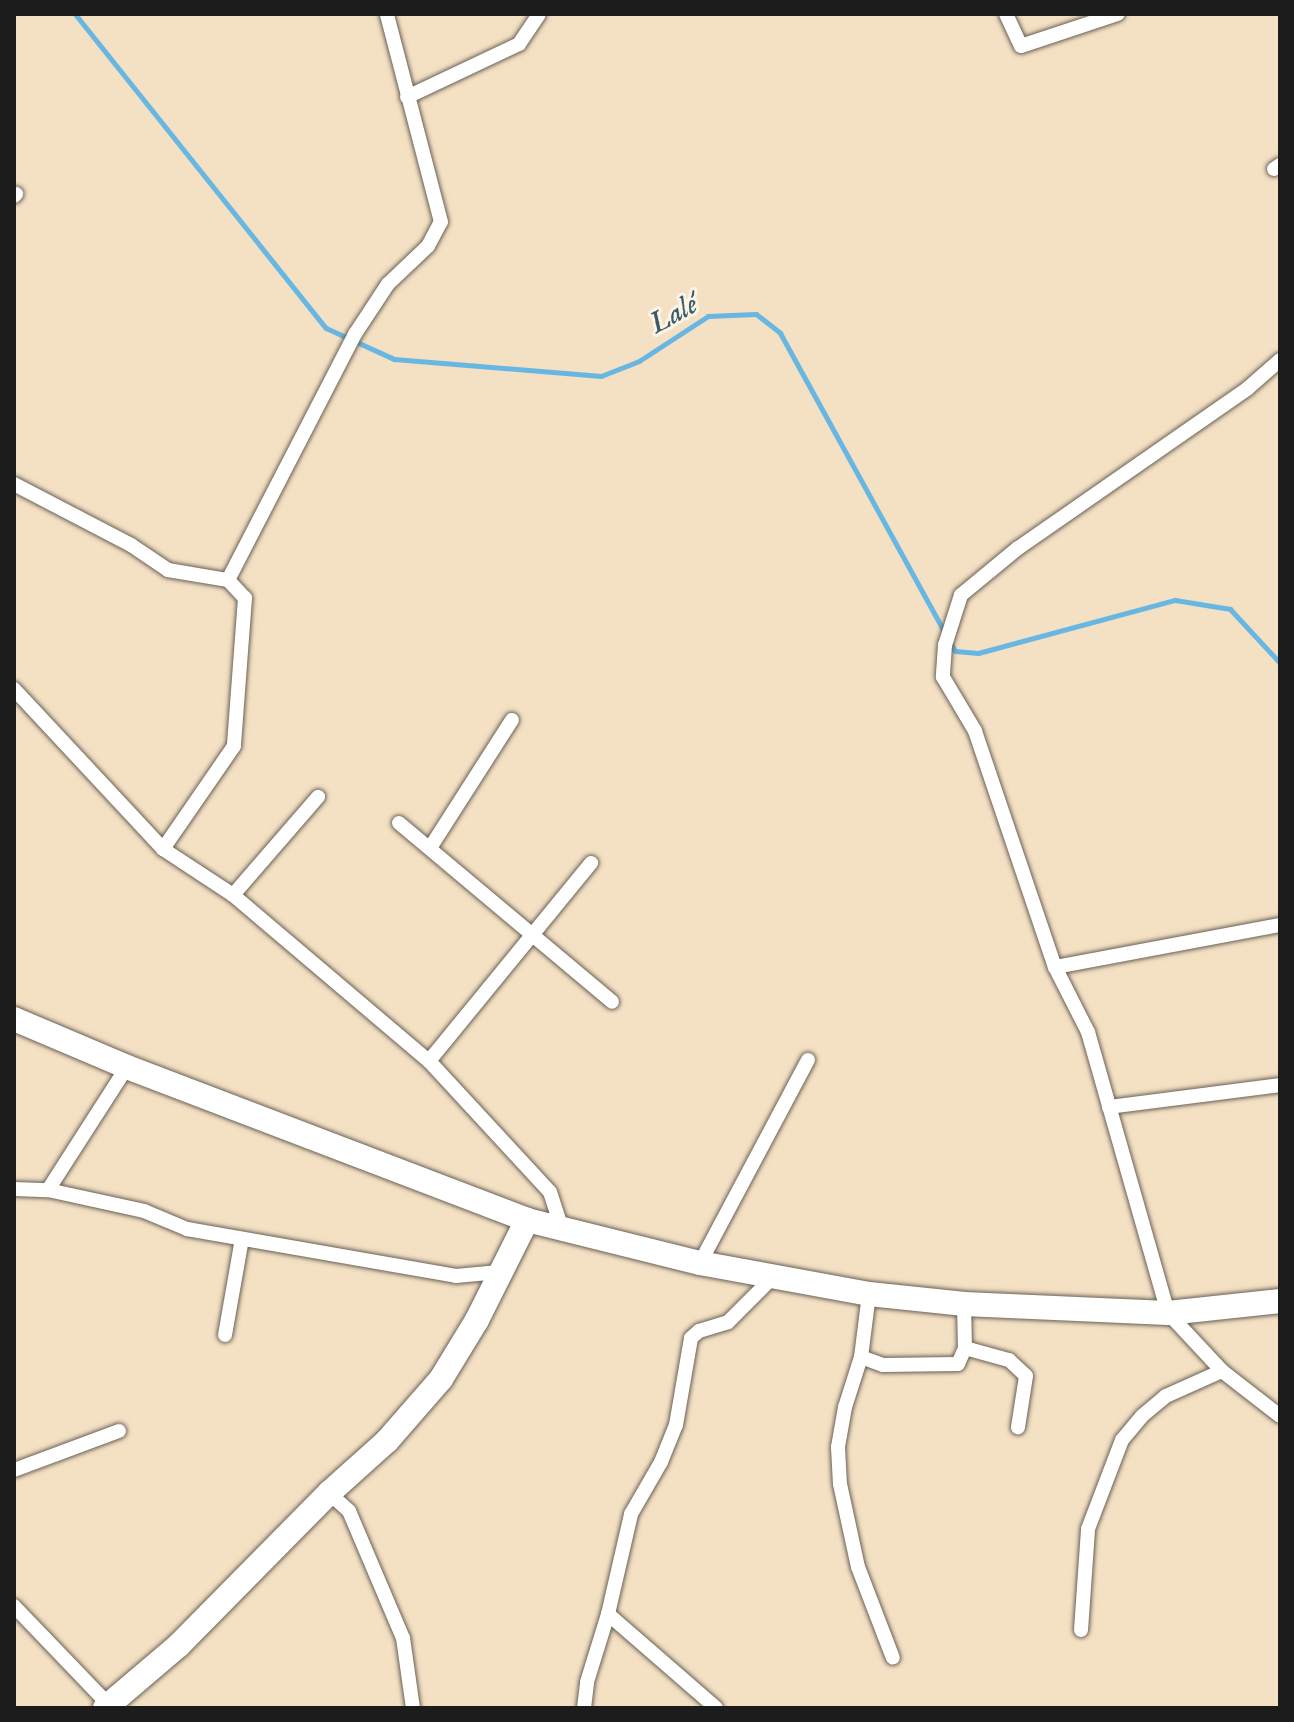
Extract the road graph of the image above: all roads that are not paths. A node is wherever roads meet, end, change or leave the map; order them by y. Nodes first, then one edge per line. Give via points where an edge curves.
1 (387, 14) edge
2 (539, 14) edge
3 (1006, 14) edge
4 (1118, 14) edge
5 (407, 97) junction
6 (1280, 360) edge
7 (14, 484) edge
8 (228, 580) junction
9 (14, 689) edge
10 (512, 720) dead end
11 (318, 797) dead end
12 (399, 823) dead end
13 (430, 848) junction
14 (163, 849) junction
15 (591, 863) dead end
16 (233, 895) junction
17 (1280, 925) edge
18 (535, 936) junction
19 (1055, 967) junction
20 (612, 1002) dead end
21 (14, 1019) edge
22 (808, 1060) dead end
23 (429, 1061) junction
24 (127, 1067) junction
25 (1280, 1085) edge
26 (1109, 1107) junction
27 (14, 1189) edge
28 (48, 1190) junction
29 (527, 1220) junction
30 (562, 1230) junction
31 (242, 1239) junction
32 (700, 1263) junction
33 (499, 1272) junction
34 (775, 1275) junction
35 (869, 1294) junction
36 (1280, 1301) edge
37 (964, 1304) junction
38 (1168, 1313) junction
39 (225, 1335) dead end
40 (965, 1348) junction
41 (861, 1357) junction
42 (1222, 1371) junction
43 (1280, 1416) edge
44 (1018, 1427) dead end
45 (119, 1431) dead end
46 (14, 1470) edge
47 (329, 1493) junction
48 (14, 1606) edge
49 (608, 1614) junction
50 (1081, 1630) dead end
51 (893, 1658) dead end
52 (107, 1706) edge
53 (413, 1708) edge
54 (584, 1708) edge
55 (716, 1708) edge

1 - 5 street
2 - 5 street via 519,44
3 - 4 street via 1021,46
5 - 8 street via 441,222 428,246 388,284 352,340
6 - 19 street via 1247,389 1018,548 961,595 945,645 943,677 975,731
7 - 8 street via 168,570
8 - 14 street via 245,598 234,746
9 - 14 street
10 - 13 street
11 - 16 street
12 - 13 street
13 - 18 street
14 - 16 street
15 - 18 street
16 - 23 street
17 - 19 street
18 - 20 street
18 - 23 street
19 - 26 street via 1088,1032
21 - 24 main road
22 - 32 street
23 - 30 street via 550,1192
24 - 28 street
24 - 29 main road
25 - 26 street
26 - 38 street
27 - 28 street
28 - 31 street
29 - 30 main road
29 - 33 main road
30 - 32 main road
31 - 33 street via 456,1276
31 - 39 street
32 - 34 main road
33 - 47 main road via 441,1379 387,1441
34 - 35 main road
34 - 49 street via 728,1322 691,1338 676,1425 631,1514
35 - 37 main road
35 - 41 street
36 - 38 main road
37 - 38 main road
37 - 40 street
38 - 42 street
40 - 41 street via 958,1364 883,1365
40 - 44 street via 1009,1360 1026,1376
41 - 51 street via 838,1447 840,1484 858,1567
42 - 43 street
42 - 50 street via 1166,1396 1122,1440 1088,1529
45 - 46 street
47 - 52 main road via 179,1645
47 - 53 street via 349,1511 403,1638
48 - 52 street
49 - 54 street
49 - 55 street

